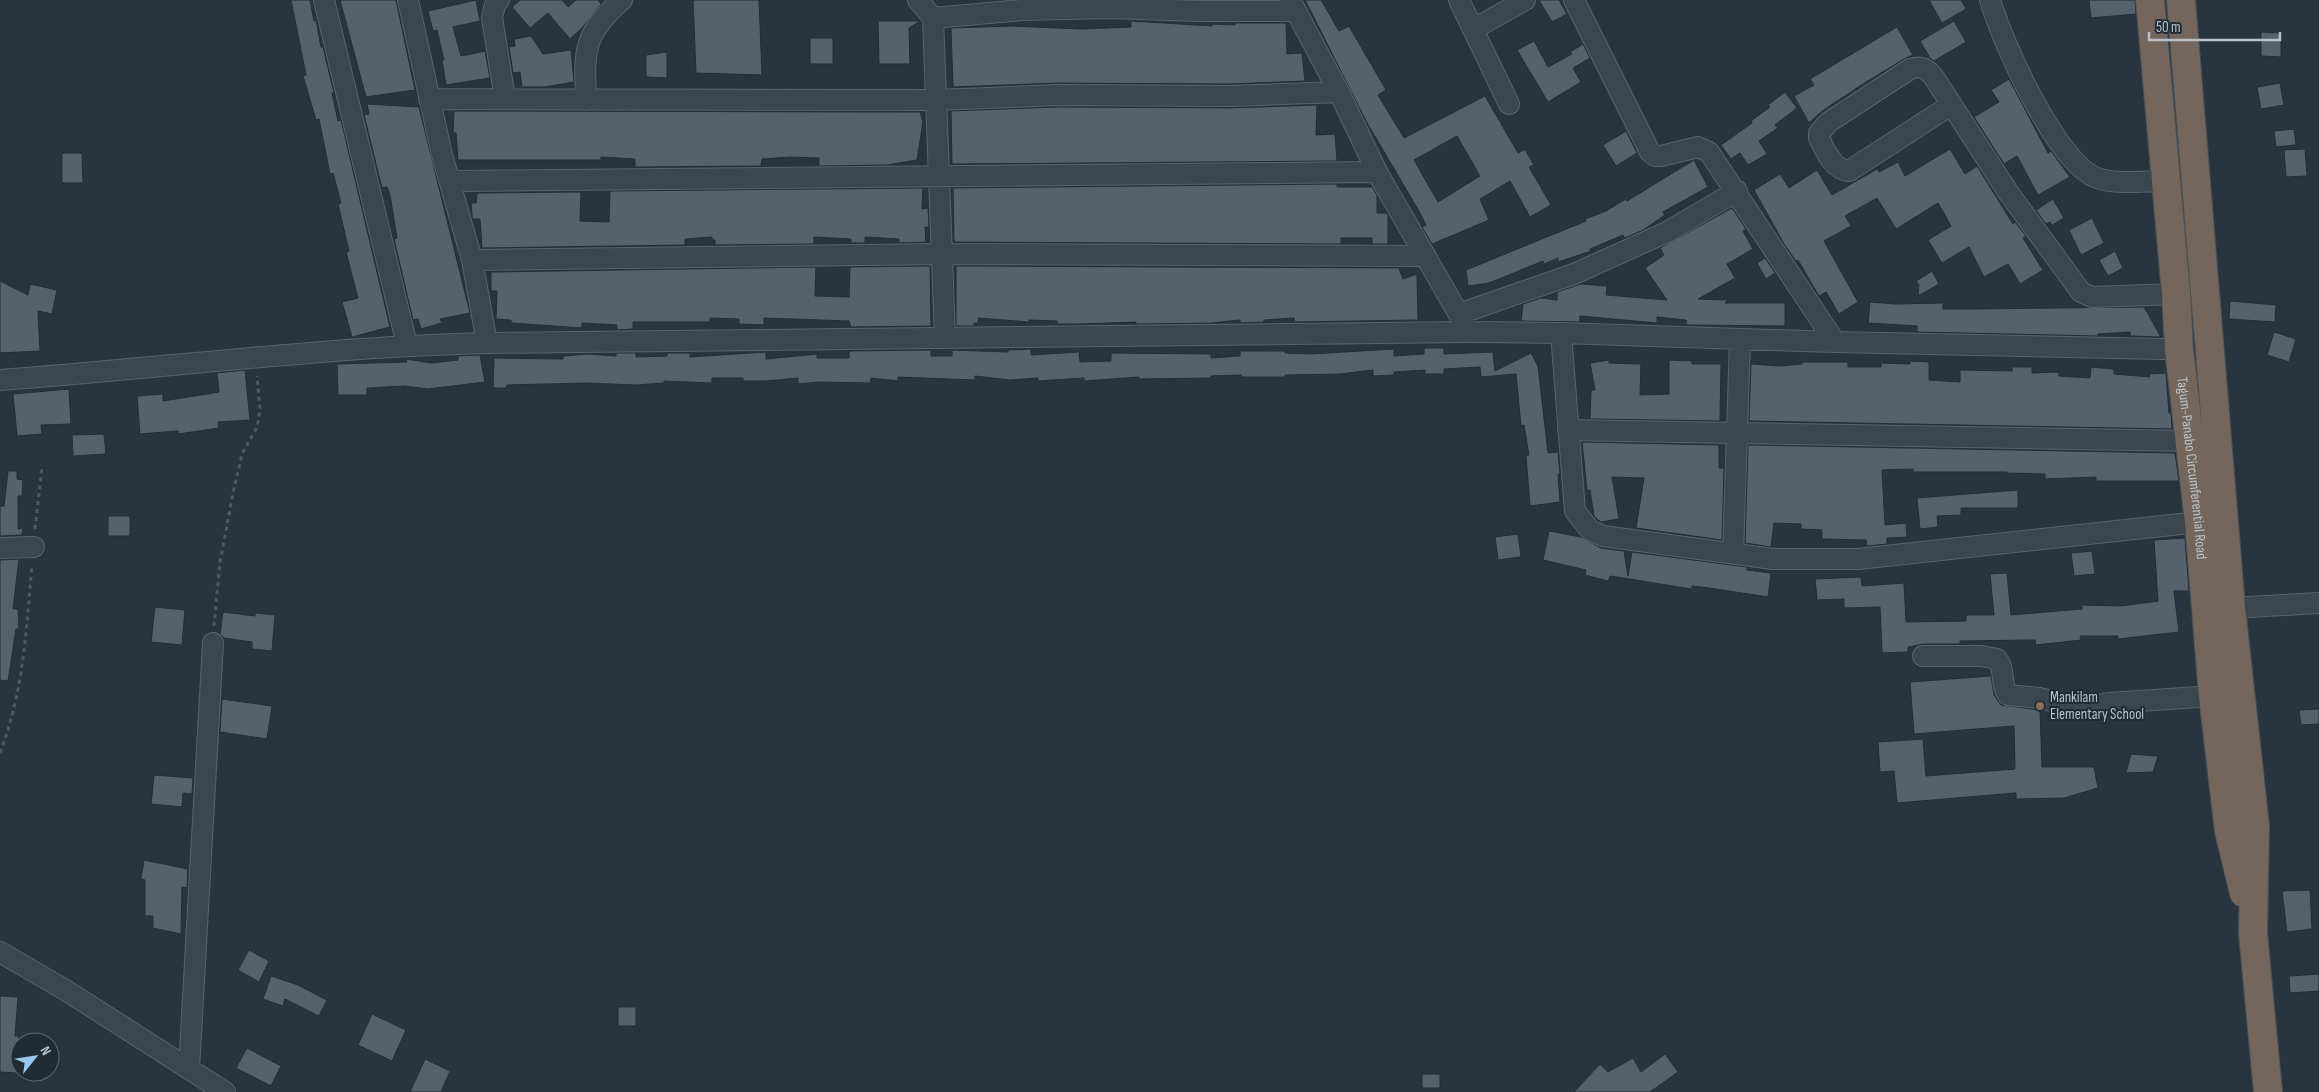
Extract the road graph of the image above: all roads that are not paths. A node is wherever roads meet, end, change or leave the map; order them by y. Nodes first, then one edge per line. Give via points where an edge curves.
1 (324, 0) edge
2 (408, 0) edge
3 (499, 0) edge
4 (622, 0) edge
5 (918, 0) edge
6 (1458, 0) edge
7 (1525, 0) edge
8 (1574, 0) edge
9 (1990, 0) edge
10 (2150, 0) edge
11 (2181, 0) edge
12 (1107, 4) edge
13 (1020, 5) edge
14 (1292, 5) edge
15 (1198, 6) edge
16 (933, 18) junction
17 (1474, 29) junction
18 (1339, 92) junction
19 (429, 99) junction
20 (505, 99) junction
21 (586, 100) junction
22 (937, 100) junction
23 (1509, 104) dead end
24 (1951, 105) junction
25 (1377, 172) junction
26 (937, 175) junction
27 (450, 181) junction
28 (2166, 181) junction
29 (1737, 191) junction
30 (942, 254) junction
31 (1424, 256) junction
32 (472, 260) junction
33 (2176, 294) junction
34 (1459, 314) junction
35 (1469, 332) junction
36 (1561, 333) junction
37 (945, 338) junction
38 (1740, 340) junction
39 (1835, 342) junction
40 (487, 344) junction
41 (407, 345) junction
42 (2179, 349) junction
43 (2208, 350) junction
44 (0, 380) edge
45 (1568, 430) junction
46 (1738, 431) junction
47 (2190, 441) junction
48 (2198, 522) junction
49 (34, 547) road end
50 (0, 548) edge
51 (1733, 554) junction
52 (2319, 603) edge
53 (2232, 608) junction
54 (213, 643) road end
55 (1923, 656) dead end
56 (2213, 696) junction
57 (2253, 933) junction
58 (0, 952) edge
59 (189, 1069) junction
60 (207, 1086) edge
61 (225, 1092) edge
62 (2268, 1092) edge

1 - 41 street
2 - 19 street
3 - 20 street via 492,18
4 - 21 street via 594,30 587,46 584,60
5 - 16 street
6 - 17 street
7 - 17 street
8 - 29 street via 1650,152 1661,156 1703,148
9 - 28 street via 2016,65 2048,124 2072,158 2097,178
10 - 28 highway, Tagum-Panabo Circumferential Road
11 - 43 highway, Tagum-Panabo Circumferential Road
12 - 13 street
12 - 15 street
13 - 16 street
14 - 15 street
14 - 18 street
16 - 22 street
17 - 23 street
18 - 22 street via 1229,96 1058,95
18 - 25 street
19 - 20 street
19 - 27 street
20 - 21 street
21 - 22 street
22 - 26 street
24 - 24 street via 1849,171 1836,165 1819,138 1829,122 1916,67 1928,70
24 - 33 street via 2008,192 2081,292 2092,297
25 - 26 street
25 - 31 street
26 - 27 street
26 - 30 street
27 - 32 street
28 - 33 highway, Tagum-Panabo Circumferential Road
29 - 34 street via 1667,232 1574,274
29 - 39 street
30 - 31 street
30 - 32 street
30 - 37 street
31 - 34 street
32 - 40 street
33 - 42 highway, Tagum-Panabo Circumferential Road
34 - 35 street
35 - 36 street
35 - 37 street
36 - 38 street
36 - 45 street
37 - 40 street
38 - 39 street
38 - 46 street
39 - 42 street
40 - 41 street
41 - 44 street
42 - 43 street
42 - 47 highway, Tagum-Panabo Circumferential Road
43 - 53 highway, Tagum-Panabo Circumferential Road
45 - 46 street
45 - 51 street via 1575,511 1590,530 1603,536
46 - 47 street
46 - 51 street
47 - 48 highway, Tagum-Panabo Circumferential Road
48 - 51 street via 1858,559 1803,560
48 - 56 highway, Tagum-Panabo Circumferential Road
49 - 50 street
52 - 53 street
53 - 57 highway, Tagum-Panabo Circumferential Road via 2255,826
54 - 59 street
55 - 56 street via 1997,659 2004,671 2008,695 2076,706
56 - 57 highway, Tagum-Panabo Circumferential Road via 2230,830
57 - 62 highway, Tagum-Panabo Circumferential Road
58 - 59 street
59 - 60 street
60 - 61 street

